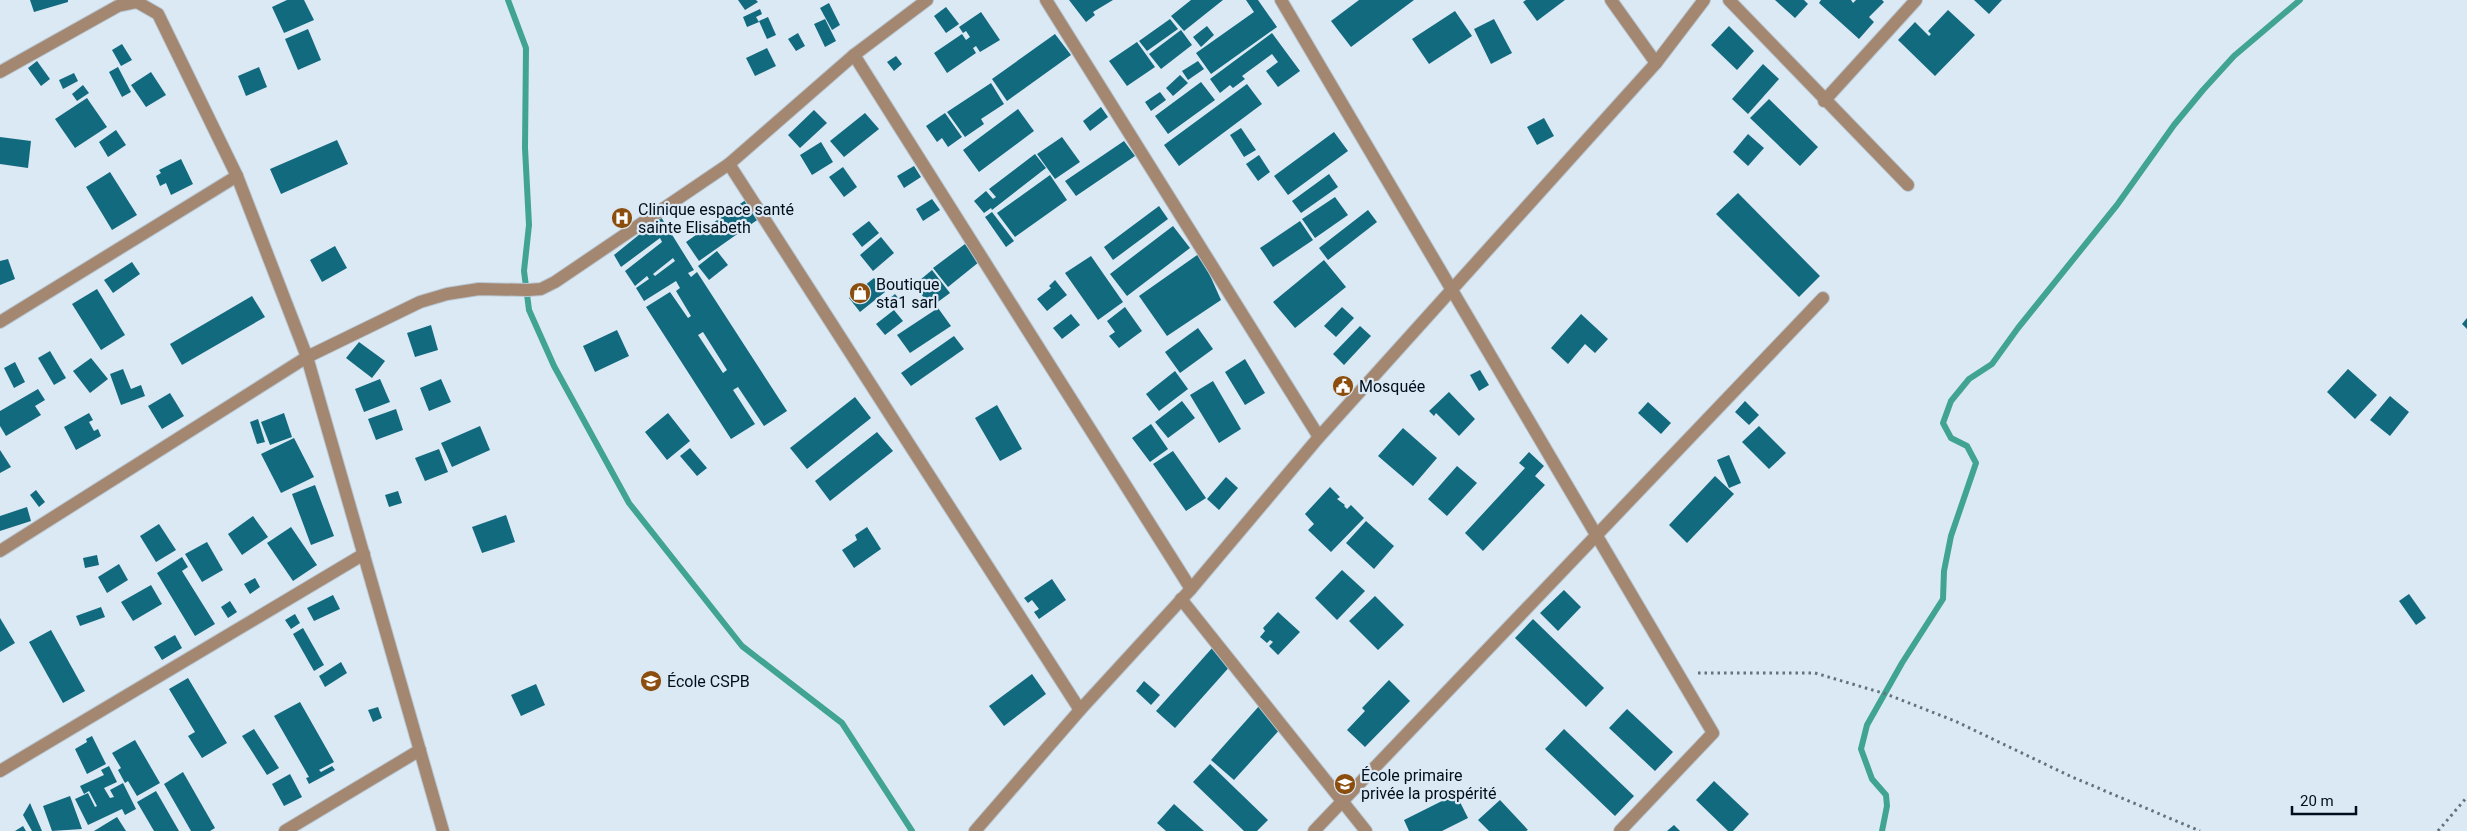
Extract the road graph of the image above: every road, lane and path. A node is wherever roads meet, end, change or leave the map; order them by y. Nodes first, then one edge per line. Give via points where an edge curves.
1 (927, 0) edge
2 (1046, 0) edge
3 (1281, 0) edge
4 (1611, 0) edge
5 (1704, 0) edge
6 (1729, 0) edge
7 (1916, 0) edge
8 (854, 55) junction
9 (1656, 63) junction
10 (0, 72) edge
11 (1824, 101) junction
12 (729, 164) junction
13 (237, 176) junction
14 (1908, 185) dead end
15 (1452, 290) junction
16 (1824, 298) dead end
17 (0, 322) edge
18 (307, 357) junction
19 (1319, 437) junction
20 (1596, 534) junction
21 (0, 551) edge
22 (364, 554) junction
23 (1191, 589) junction
24 (1181, 598) junction
25 (1678, 673) junction
26 (1080, 710) junction
27 (420, 750) junction
28 (0, 771) edge
29 (2467, 797) edge
30 (1341, 802) junction
31 (285, 831) edge
32 (443, 831) edge
33 (975, 831) edge
34 (1314, 831) edge
35 (1366, 831) edge
36 (1620, 831) edge
37 (2200, 831) edge
38 (2438, 831) edge

1 - 8 street
2 - 19 street
3 - 15 street
4 - 9 street
5 - 9 street
6 - 11 street
7 - 11 street
8 - 12 street
8 - 23 street
9 - 15 street
10 - 13 street via 118,6 137,2 158,14
11 - 14 street
12 - 18 street via 541,289 479,289 434,297
12 - 26 street
13 - 17 street
13 - 18 street
15 - 19 street
15 - 20 street
16 - 20 street
18 - 21 street
18 - 22 street
19 - 23 street
20 - 25 street
20 - 30 street
22 - 27 street
22 - 28 street
23 - 24 street
24 - 26 street
24 - 30 street
25 - 36 street via 1713,733
25 - 37 path via 1815,673 1886,694 1955,721 2072,777
26 - 33 street
27 - 31 street
27 - 32 street
29 - 38 path
30 - 34 street
30 - 35 street

